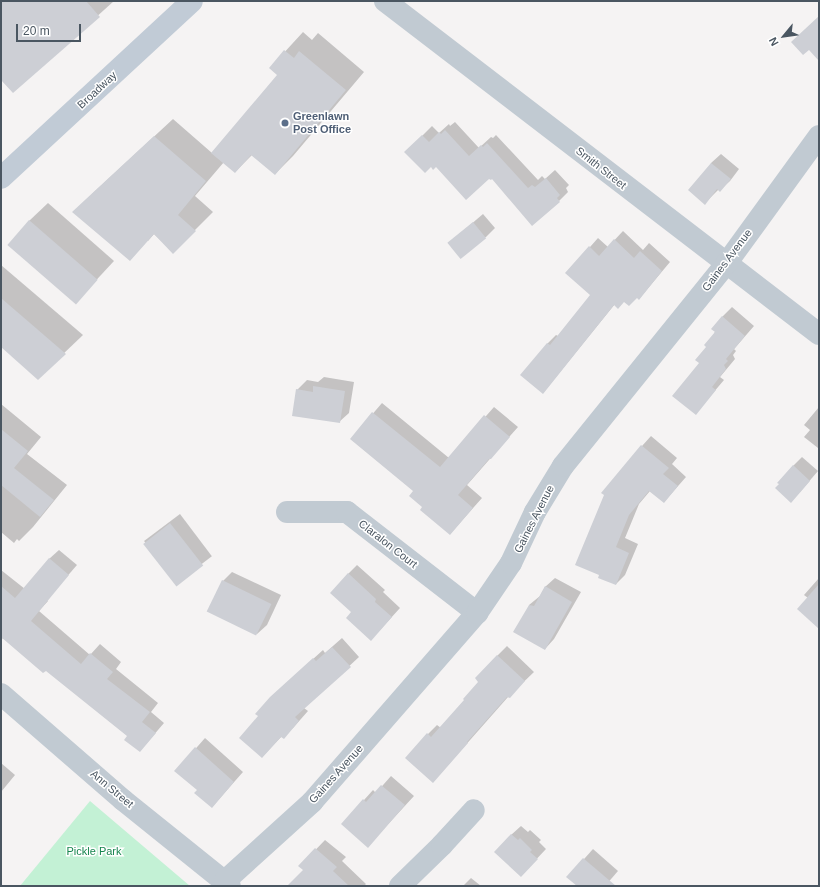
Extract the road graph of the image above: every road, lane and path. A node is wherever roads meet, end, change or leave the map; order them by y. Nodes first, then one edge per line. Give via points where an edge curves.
1 (192, 1) edge
2 (385, 1) edge
3 (819, 136) edge
4 (1, 178) edge
5 (726, 264) junction
6 (819, 334) edge
7 (287, 512) dead end
8 (477, 613) junction
9 (1, 694) edge
10 (474, 810) dead end
11 (228, 884) edge
12 (400, 886) edge

1 - 4 main road, Broadway
2 - 5 street, Smith Street
3 - 5 street, Gaines Avenue
5 - 6 street, Smith Street
5 - 8 street, Gaines Avenue via 562,466 535,512 511,563
7 - 8 street, Claralon Court via 347,512
8 - 11 street, Gaines Avenue via 312,802
9 - 11 street, Ann Street via 123,800
10 - 12 street

